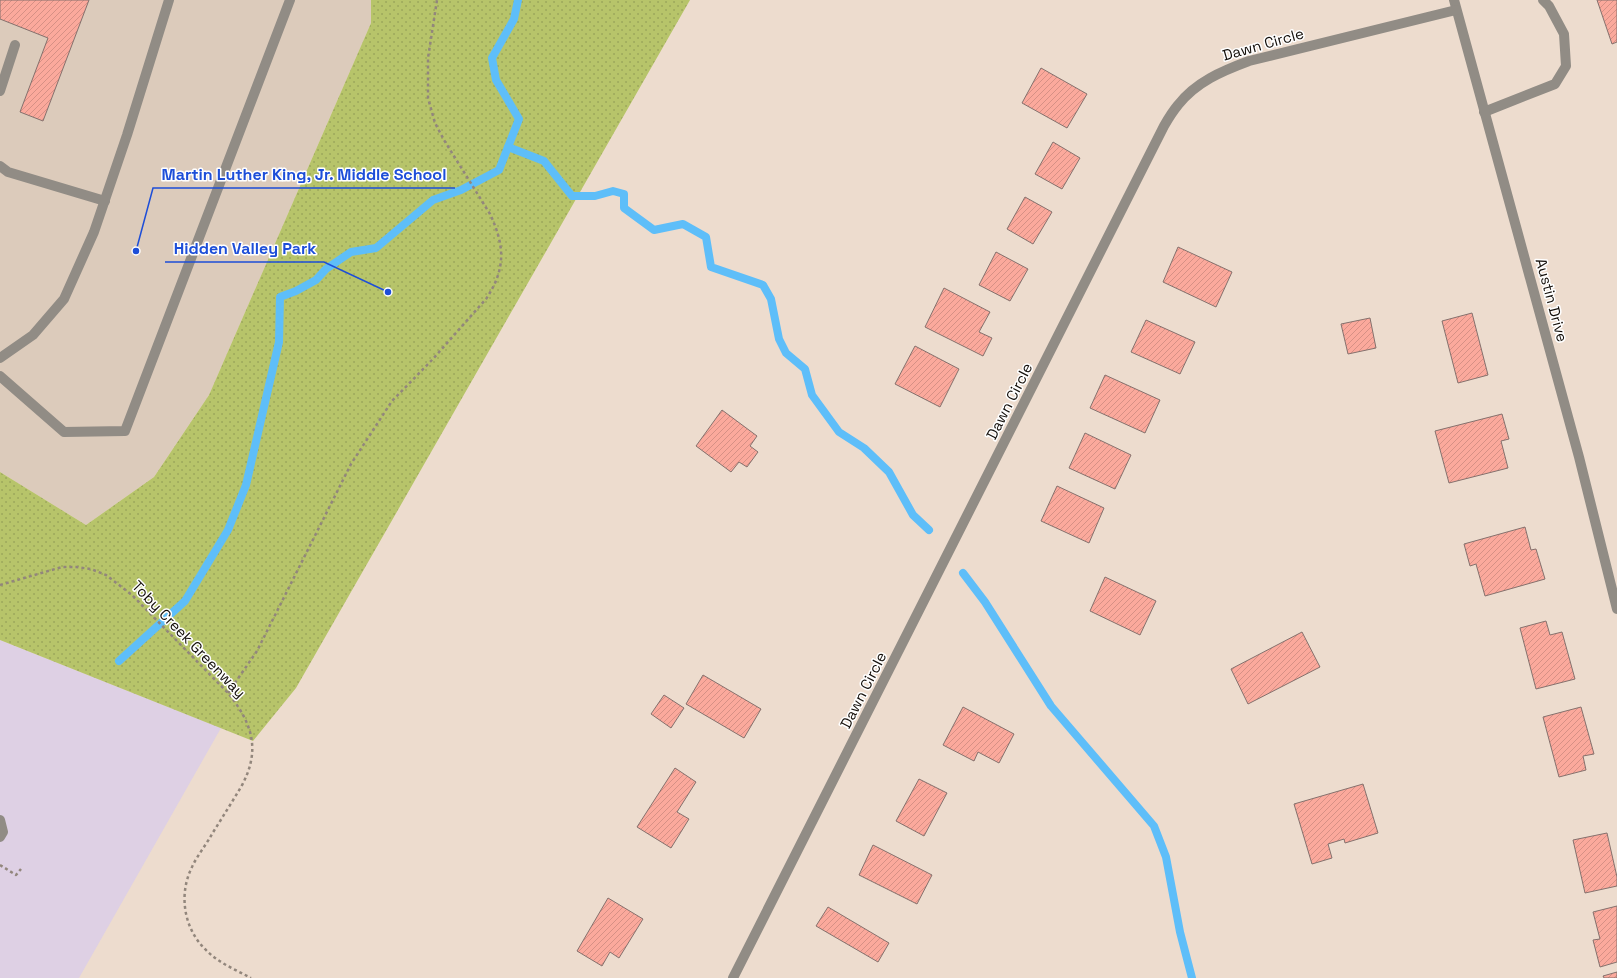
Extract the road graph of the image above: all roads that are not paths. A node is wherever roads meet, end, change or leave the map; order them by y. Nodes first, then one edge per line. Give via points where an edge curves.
1 (169, 0) edge
2 (290, 0) edge
3 (1543, 0) edge
4 (1455, 5) edge
5 (14, 45) dead end
6 (0, 91) edge
7 (1484, 112) junction
8 (0, 166) edge
9 (105, 201) junction
10 (0, 358) edge
11 (0, 376) edge
12 (1617, 609) edge
13 (0, 820) edge
14 (0, 838) edge
15 (733, 978) edge

1 - 9 street
2 - 11 street via 125,431 64,432
3 - 7 street via 1564,34 1566,66 1555,84
4 - 7 street, Austin Drive
4 - 15 street, Dawn Circle via 1248,61 1216,74 1193,89 1178,105 1164,126
5 - 6 street
7 - 12 street, Austin Drive via 1579,457
8 - 9 street via 8,172
9 - 10 street via 64,298 33,335
13 - 14 street via 4,832

